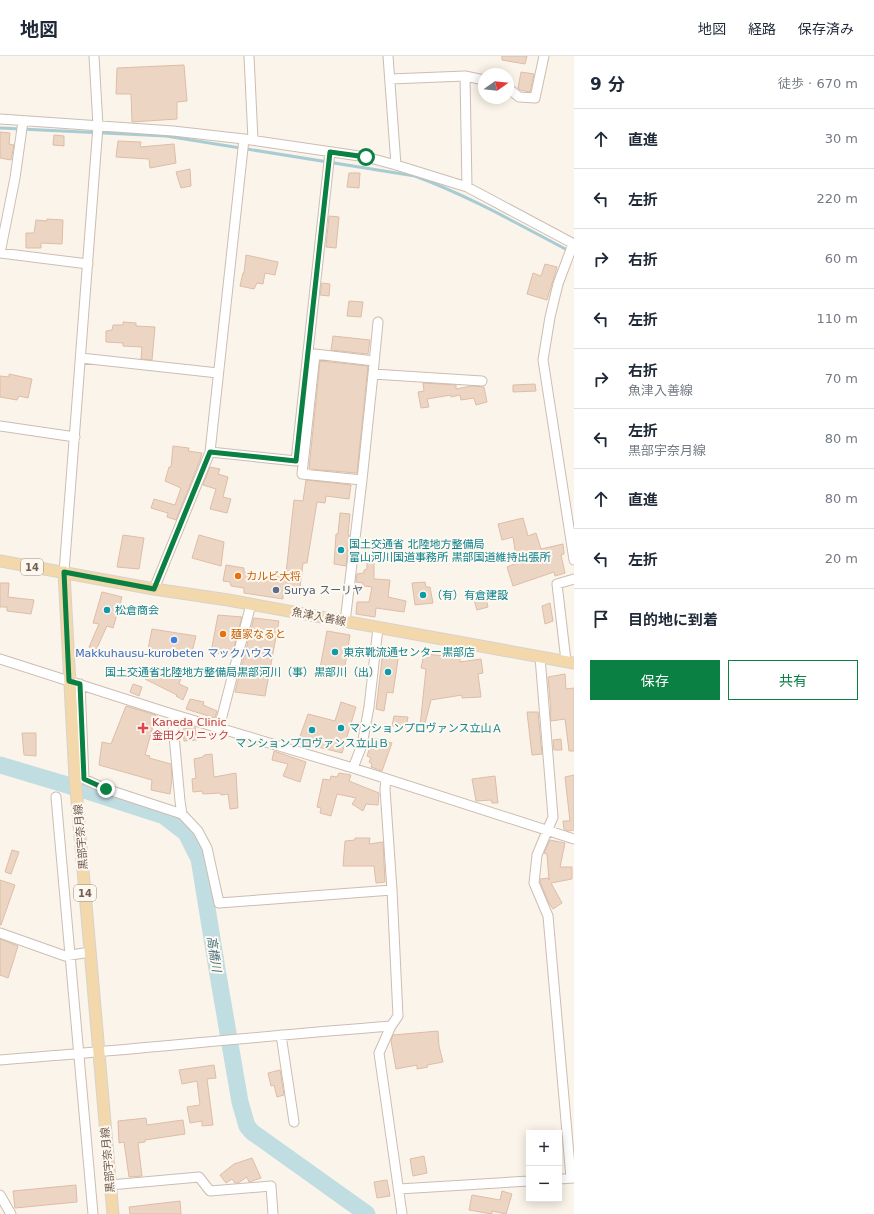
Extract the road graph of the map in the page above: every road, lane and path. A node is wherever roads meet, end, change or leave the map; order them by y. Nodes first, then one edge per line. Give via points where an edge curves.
1 (94, 56) edge
2 (249, 56) edge
3 (388, 56) edge
4 (544, 56) edge
5 (465, 76) junction
6 (390, 79) junction
7 (478, 79) edge
8 (514, 93) edge
9 (0, 119) edge
10 (23, 121) junction
11 (98, 126) junction
12 (248, 140) junction
13 (330, 152) junction
14 (396, 165) junction
15 (467, 186) junction
16 (574, 244) edge
17 (0, 253) edge
18 (88, 264) junction
19 (378, 322) dead end
20 (81, 358) junction
21 (374, 361) junction
22 (218, 373) junction
23 (373, 374) junction
24 (482, 382) dead end
25 (0, 426) edge
26 (75, 437) junction
27 (210, 452) junction
28 (362, 480) junction
29 (0, 560) edge
30 (574, 560) edge
31 (64, 572) junction
32 (574, 579) edge
33 (154, 589) junction
34 (251, 604) junction
35 (345, 622) junction
36 (378, 628) junction
37 (540, 657) junction
38 (0, 659) edge
39 (570, 662) edge
40 (74, 682) junction
41 (172, 714) junction
42 (219, 728) junction
43 (353, 768) junction
44 (386, 779) junction
45 (56, 797) dead end
46 (182, 814) junction
47 (546, 830) junction
48 (574, 839) edge
49 (392, 890) junction
50 (0, 933) edge
51 (90, 952) junction
52 (71, 955) junction
53 (391, 1026) junction
54 (281, 1035) junction
55 (99, 1052) junction
56 (78, 1054) junction
57 (0, 1060) edge
58 (294, 1122) dead end
59 (572, 1178) edge
60 (562, 1179) edge
61 (526, 1181) edge
62 (110, 1185) junction
63 (399, 1190) junction
64 (0, 1195) edge
65 (11, 1214) edge
66 (93, 1214) edge
67 (113, 1214) edge
68 (273, 1214) edge
69 (402, 1214) edge

1 - 11 street
2 - 12 street
3 - 6 street
4 - 8 street via 535,98 519,97
5 - 6 street
5 - 7 street
5 - 15 street
6 - 14 street
9 - 10 street
10 - 11 street
10 - 17 street
11 - 12 street
11 - 18 street
12 - 13 street
12 - 22 street
13 - 14 street via 366,157
13 - 27 street via 296,461
14 - 15 street
15 - 16 street
16 - 30 street via 556,291 543,360
17 - 18 street
18 - 20 street
19 - 21 street
20 - 22 street
20 - 26 street
21 - 23 street
21 - 28 street via 316,354 302,474
22 - 27 street
23 - 24 street
23 - 28 street
25 - 26 street
26 - 31 street
27 - 33 street
28 - 35 street
29 - 31 main road, 14
31 - 33 main road, 魚津入善線
31 - 40 main road, 黒部宇奈月線 / 14
32 - 39 street via 557,584
33 - 34 main road, 魚津入善線
34 - 35 main road, 魚津入善線
34 - 42 street
35 - 36 main road, 魚津入善線
36 - 37 main road, 魚津入善線
36 - 43 street via 369,707 362,746
37 - 39 main road, 魚津入善線
37 - 47 street via 552,817
38 - 40 street
40 - 41 street
40 - 46 street via 84,779 106,789
40 - 51 main road, 黒部宇奈月線 / 14 via 75,778
41 - 42 street
41 - 46 street
42 - 43 street
43 - 44 street
44 - 47 street
44 - 49 street
45 - 52 street
46 - 49 street via 198,831 207,848 219,903
47 - 48 street
47 - 59 street via 537,855 534,883 548,916
49 - 53 street via 398,1016
50 - 52 street via 65,956
51 - 52 street
51 - 55 main road, 黒部宇奈月線 / 14
52 - 56 street
53 - 54 street
53 - 63 street via 379,1053
54 - 55 street
54 - 58 street
55 - 56 street
55 - 62 main road, 黒部宇奈月線 / 14
56 - 57 street
56 - 66 street
59 - 60 street
61 - 63 street
62 - 67 main road, 黒部宇奈月線 / 14
62 - 68 street via 199,1178 210,1191 271,1186
63 - 69 street
64 - 65 street

